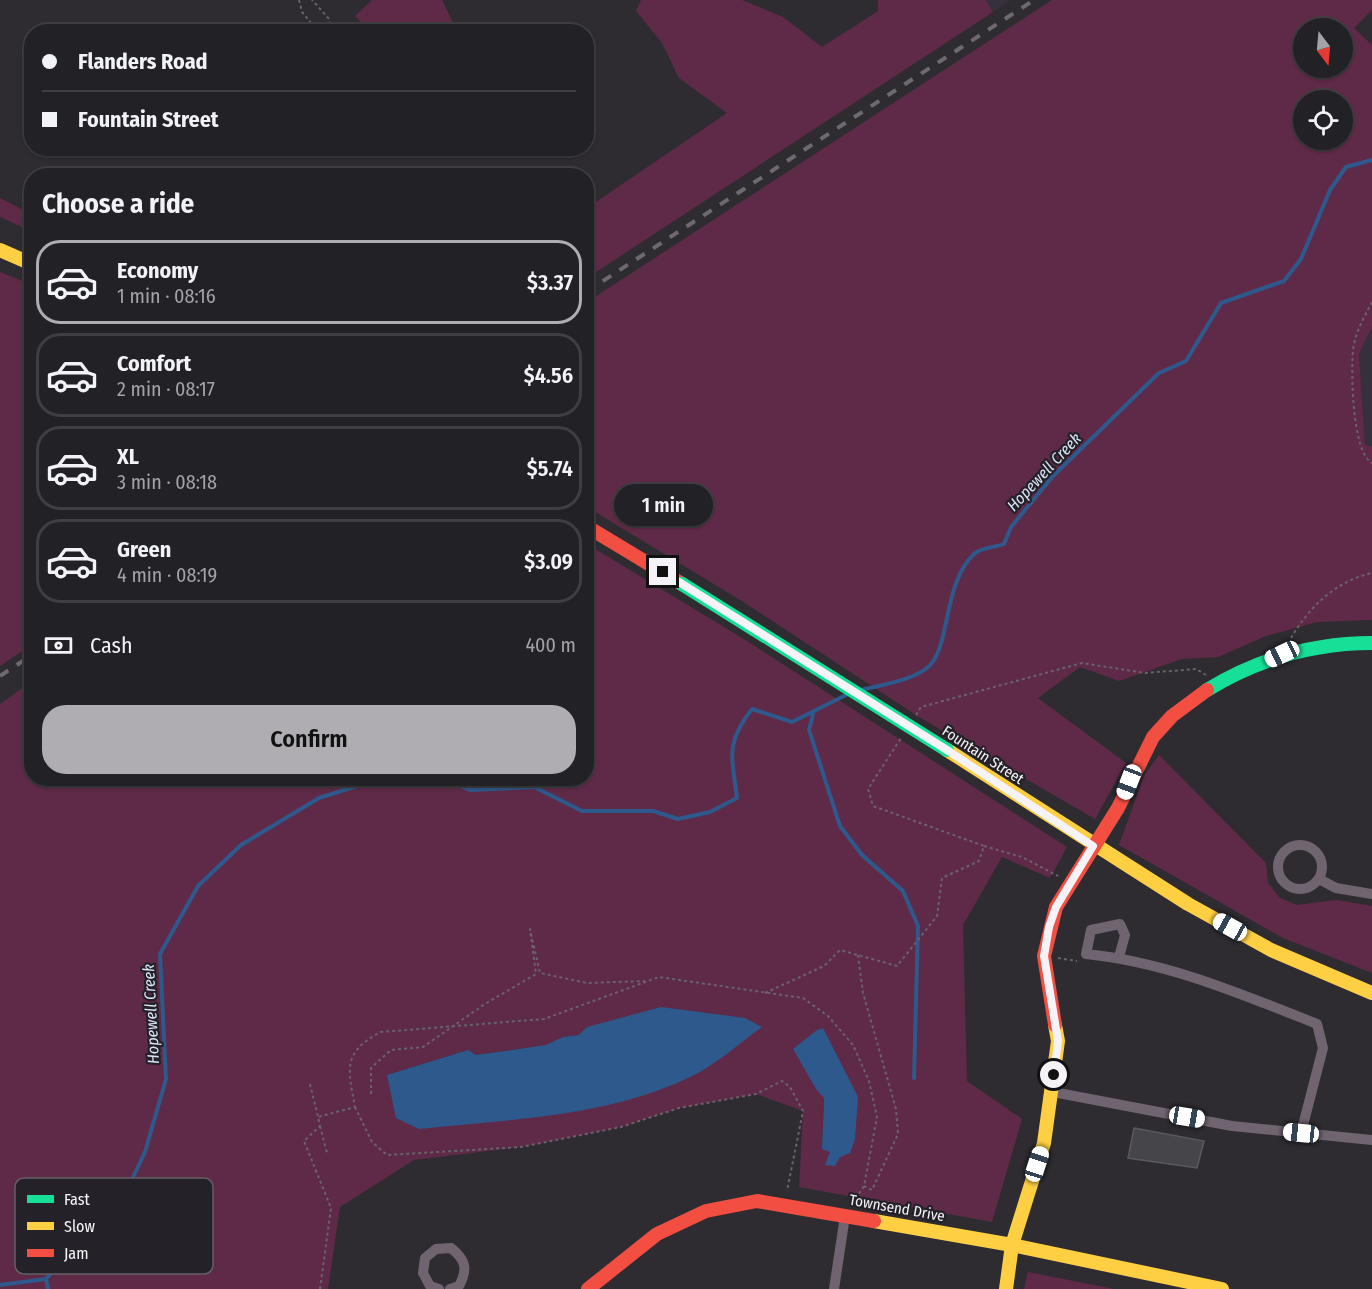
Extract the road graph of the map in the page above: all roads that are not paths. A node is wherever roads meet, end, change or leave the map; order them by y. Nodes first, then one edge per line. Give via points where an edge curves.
1 (0, 250) edge
2 (24, 260) edge
3 (594, 531) edge
4 (1372, 643) edge
5 (1093, 846) junction
6 (1319, 879) junction
7 (1372, 894) edge
8 (1119, 957) junction
9 (1372, 993) edge
10 (1053, 1092) junction
11 (1301, 1133) junction
12 (1372, 1140) edge
13 (844, 1215) junction
14 (1012, 1245) junction
15 (457, 1288) edge
16 (439, 1289) edge
17 (588, 1289) edge
18 (834, 1289) edge
19 (1006, 1289) edge
20 (1222, 1289) edge

1 - 2 street
3 - 5 street, Fountain Street, bridge via 947,750
4 - 5 street via 1350,641 1282,654 1218,683 1178,712 1154,736 1137,761 1121,802
5 - 9 street, Fountain Street via 1271,950
5 - 10 street via 1056,907 1044,956 1058,1041
6 - 6 street via 1322,863 1314,850 1300,844 1285,850 1277,864 1280,879 1292,889 1307,889
6 - 7 street via 1336,888
8 - 8 street via 1086,954 1091,930 1120,924 1125,934
8 - 11 street via 1208,980 1317,1024 1323,1048
10 - 11 street via 1232,1126
10 - 14 street via 1044,1143
11 - 12 street
13 - 14 street, Townsend Drive
13 - 17 street, Townsend Drive via 757,1201 706,1211 657,1234
13 - 18 street
14 - 19 street
14 - 20 street, Townsend Drive
15 - 16 street via 466,1272 463,1258 451,1248 436,1249 425,1258 423,1273 430,1286

